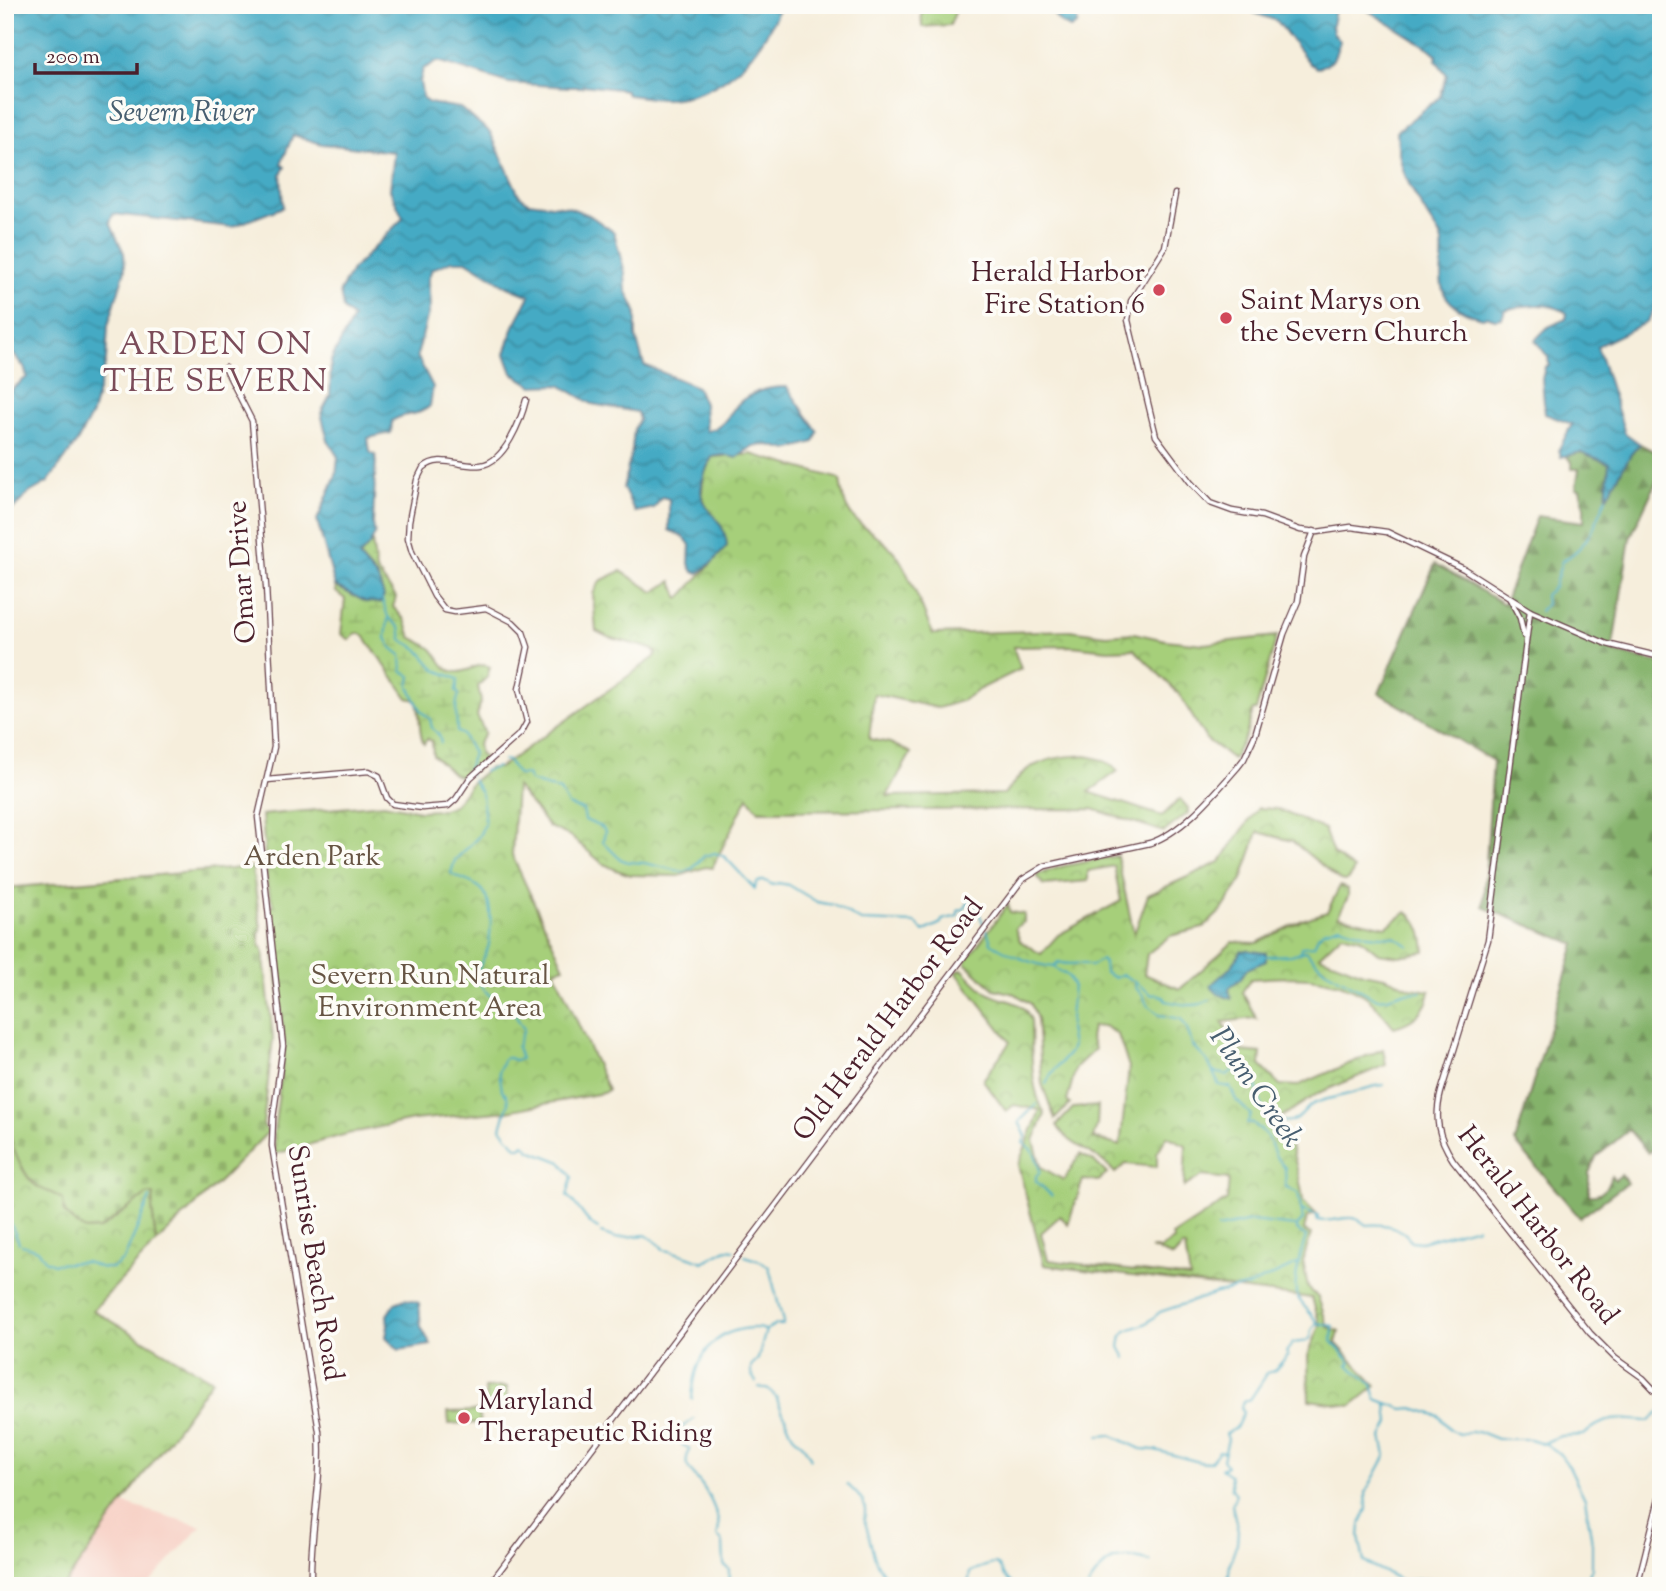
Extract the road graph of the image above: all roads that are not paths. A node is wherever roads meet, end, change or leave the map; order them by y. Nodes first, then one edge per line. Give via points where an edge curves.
1 (1175, 194) dead end
2 (225, 368) dead end
3 (526, 400) dead end
4 (1314, 531) junction
5 (1510, 598) junction
6 (1530, 611) junction
7 (1525, 643) junction
8 (1661, 657) edge
9 (267, 780) junction
10 (1661, 1397) edge
11 (1661, 1492) edge
12 (311, 1586) edge
13 (488, 1586) edge
14 (1637, 1586) edge

1 - 4 street via 1168,240 1128,313 1156,436 1210,503
2 - 9 street, Omar Drive via 251,416 258,476 274,747
3 - 9 street via 517,429 492,461 479,466 438,461 423,468 408,529 412,552 443,608 452,612 491,609 525,635 528,647 519,692 526,725 447,806 394,804 373,772
4 - 5 street via 1351,527 1387,532 1458,566
4 - 13 street, Old Herald Harbor Road via 1304,556 1298,601 1255,735 1237,768 1165,837 1045,866 1022,880
5 - 6 street
5 - 7 street, Herald Harbor Road
6 - 7 street, Herald Harbor Road
6 - 8 street via 1607,644
7 - 10 street, Herald Harbor Road via 1488,940 1441,1092 1437,1130 1453,1160 1590,1333
9 - 12 street, Sunrise Beach Road via 258,817 283,1046 272,1146 320,1447
11 - 14 street

